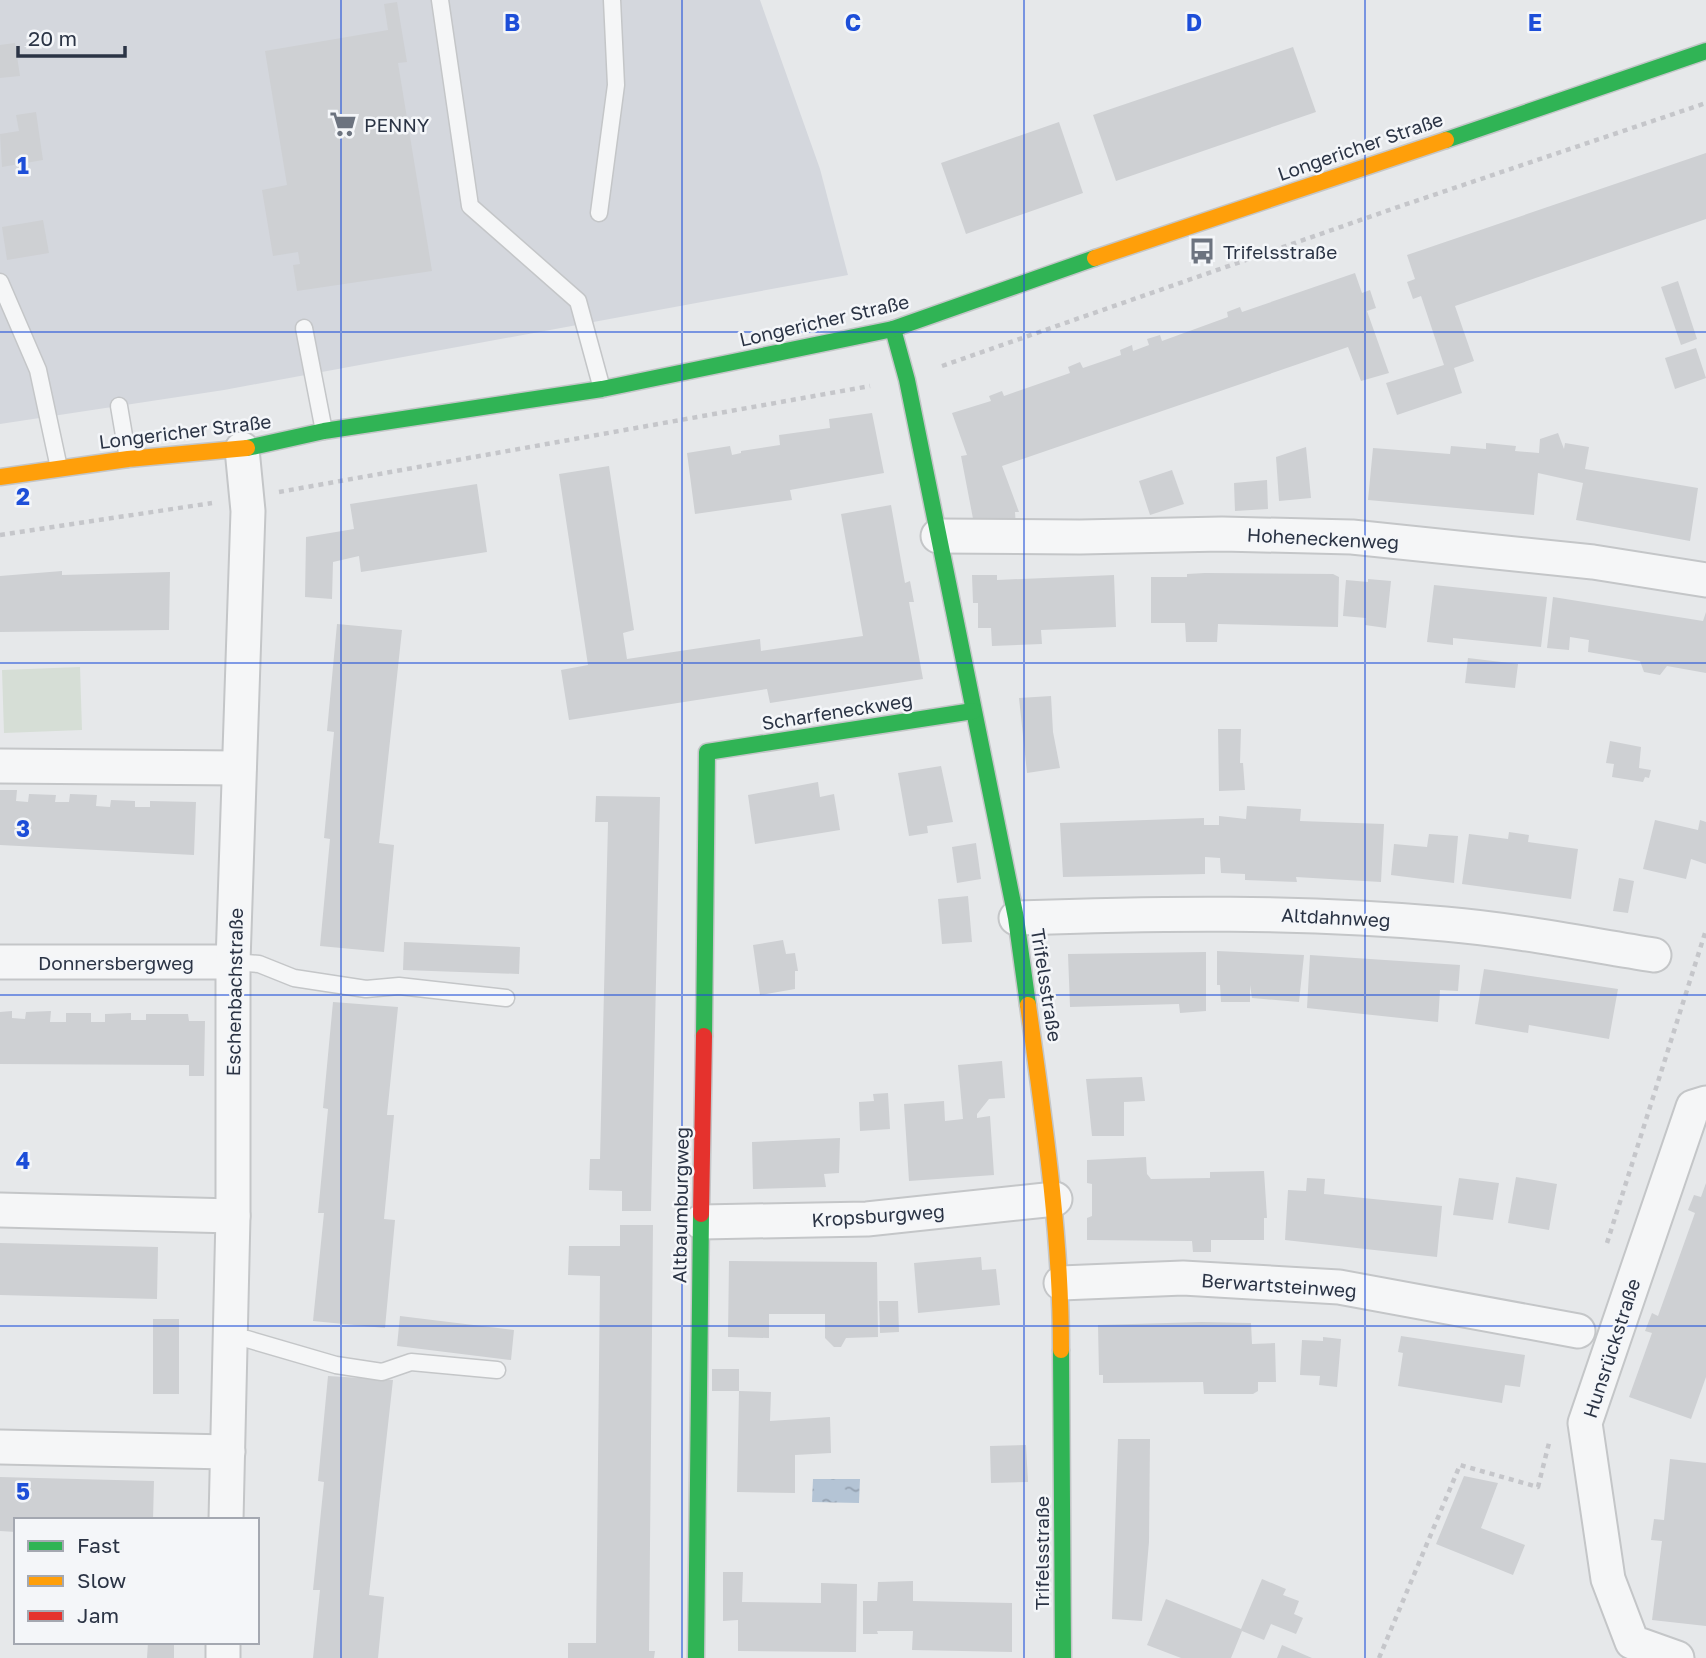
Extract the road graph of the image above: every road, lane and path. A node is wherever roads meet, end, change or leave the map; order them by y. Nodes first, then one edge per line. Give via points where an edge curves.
1 (440, 0) edge
2 (612, 0) edge
3 (1706, 51) edge
4 (599, 213) dead end
5 (0, 282) edge
6 (304, 328) dead end
7 (893, 329) junction
8 (602, 389) junction
9 (118, 406) dead end
10 (324, 431) junction
11 (242, 449) junction
12 (128, 458) junction
13 (59, 468) junction
14 (0, 477) edge
15 (937, 536) junction
16 (1706, 580) edge
17 (973, 711) junction
18 (707, 752) joint
19 (0, 766) edge
20 (239, 768) junction
21 (1016, 918) junction
22 (1654, 955) dead end
23 (0, 962) edge
24 (233, 962) junction
25 (506, 998) dead end
26 (1706, 1103) edge
27 (1055, 1199) junction
28 (0, 1210) edge
29 (233, 1216) junction
30 (701, 1222) junction
31 (1061, 1283) junction
32 (1578, 1331) dead end
33 (230, 1338) junction
34 (497, 1370) dead end
35 (0, 1447) edge
36 (228, 1452) junction
37 (226, 1518) edge
38 (696, 1658) edge
39 (1063, 1658) edge
40 (1676, 1658) edge

1 - 8 lane via 470,206 578,302
2 - 4 lane via 616,85
3 - 7 street, Longericher Straße via 1189,229 1040,275
5 - 13 lane via 38,370
6 - 10 lane
7 - 8 street, Longericher Straße
7 - 15 street, Trifelsstraße
8 - 10 street, Longericher Straße
9 - 12 lane
10 - 11 street, Longericher Straße
11 - 12 street, Longericher Straße
11 - 20 street, Eschenbachstraße via 248,511
12 - 13 street, Longericher Straße
13 - 14 street, Longericher Straße
15 - 16 street, Hoheneckenweg via 1352,537 1593,562
15 - 17 street, Trifelsstraße
17 - 18 street, Scharfeneckweg
17 - 21 street, Trifelsstraße
18 - 30 street, Altbaumburgweg
19 - 20 street
20 - 24 street, Eschenbachstraße
21 - 22 street, Altdahnweg via 1190,912 1330,916 1448,924
21 - 27 street, Trifelsstraße
23 - 24 street, Donnersbergweg
24 - 25 lane via 259,964 294,978 366,989 399,986
24 - 29 street, Eschenbachstraße
26 - 40 street, Hunsrückstraße via 1693,1107 1585,1423 1608,1579 1632,1642
27 - 30 street, Kropsburgweg via 867,1219
27 - 31 street, Trifelsstraße
28 - 29 street
29 - 33 street, Eschenbachstraße
30 - 38 street, Altbaumburgweg
31 - 32 street, Berwartsteinweg via 1184,1278 1339,1287
31 - 39 street, Trifelsstraße
33 - 34 lane via 382,1372 411,1362
33 - 36 street, Eschenbachstraße
35 - 36 street
36 - 37 street, Eschenbachstraße

